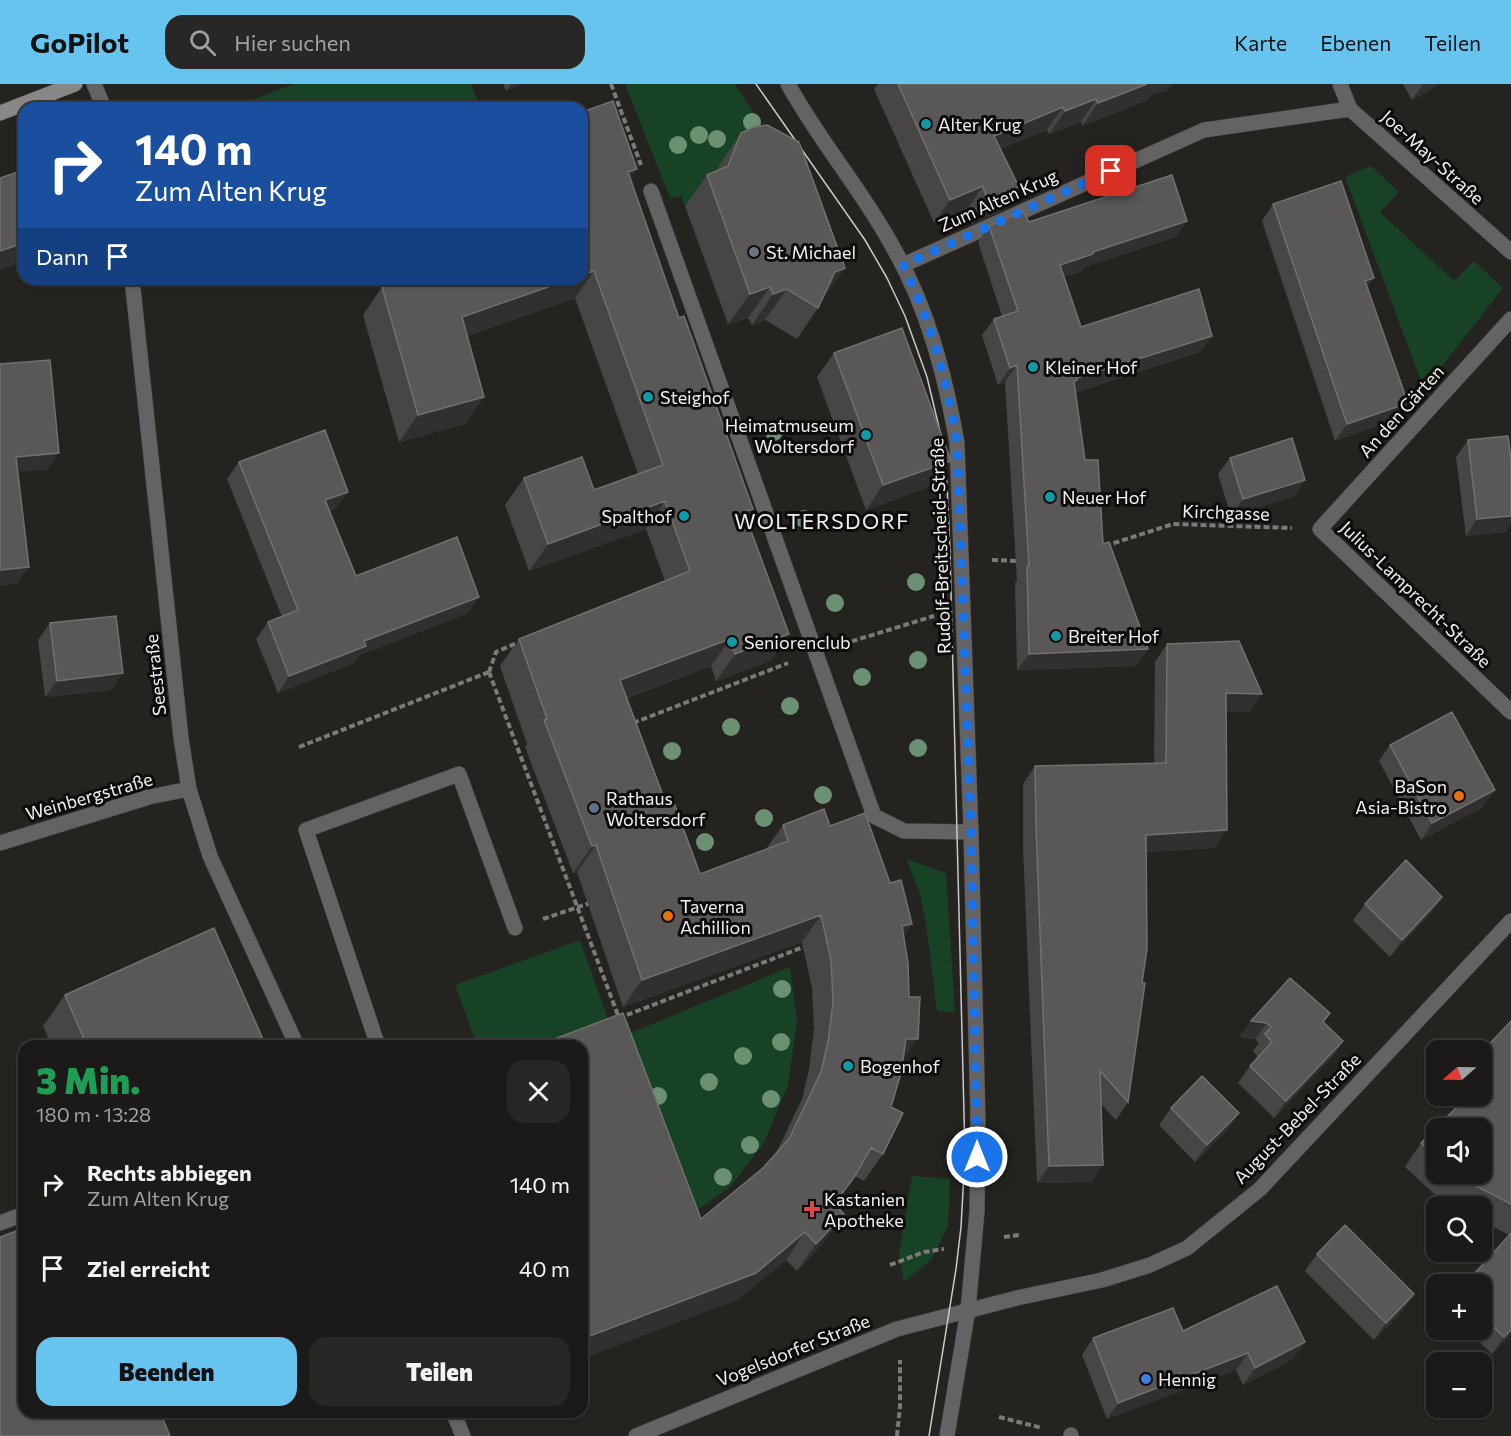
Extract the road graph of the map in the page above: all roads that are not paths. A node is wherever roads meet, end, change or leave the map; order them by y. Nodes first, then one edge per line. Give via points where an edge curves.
1 (75, 84) edge
2 (94, 84) edge
3 (1340, 84) edge
4 (790, 90) edge
5 (28, 102) edge
6 (102, 102) edge
7 (18, 106) edge
8 (1350, 109) junction
9 (0, 113) edge
10 (651, 191) road end
11 (1511, 252) edge
12 (903, 265) junction
13 (133, 285) edge
14 (1511, 319) edge
15 (1320, 529) joint
16 (1511, 712) edge
17 (189, 789) junction
18 (971, 832) junction
19 (0, 843) edge
20 (1511, 921) edge
21 (514, 928) road end
22 (294, 1040) edge
23 (376, 1040) edge
24 (18, 1216) edge
25 (0, 1223) edge
26 (968, 1310) junction
27 (456, 1418) edge
28 (464, 1436) edge
29 (636, 1436) edge
30 (947, 1436) edge

1 - 5 main road
2 - 6 street
3 - 8 street, Joe-May-Straße
4 - 12 street, Rudolf-Breitscheid-Straße
7 - 9 main road
8 - 11 street, Joe-May-Straße
8 - 12 street, Zum Alten Krug via 1204,130
10 - 18 street via 874,816 904,831
12 - 18 street, Rudolf-Breitscheid-Straße via 932,334 957,443
13 - 17 street, Seestraße
14 - 15 street, An den Gärten
15 - 16 street, Julius-Lamprecht-Straße
17 - 19 street, Weinbergstraße via 148,797
17 - 22 street, Seestraße via 210,856
18 - 26 street, Rudolf-Breitscheid-Straße via 978,1132 977,1211
20 - 26 street, August-Bebel-Straße via 1260,1189 1186,1248 1150,1265 1102,1280
21 - 23 street via 459,774 306,830
24 - 25 street
26 - 29 street, Vogelsdorfer Straße via 886,1333
26 - 30 street, Rudolf-Breitscheid-Straße
27 - 28 street

